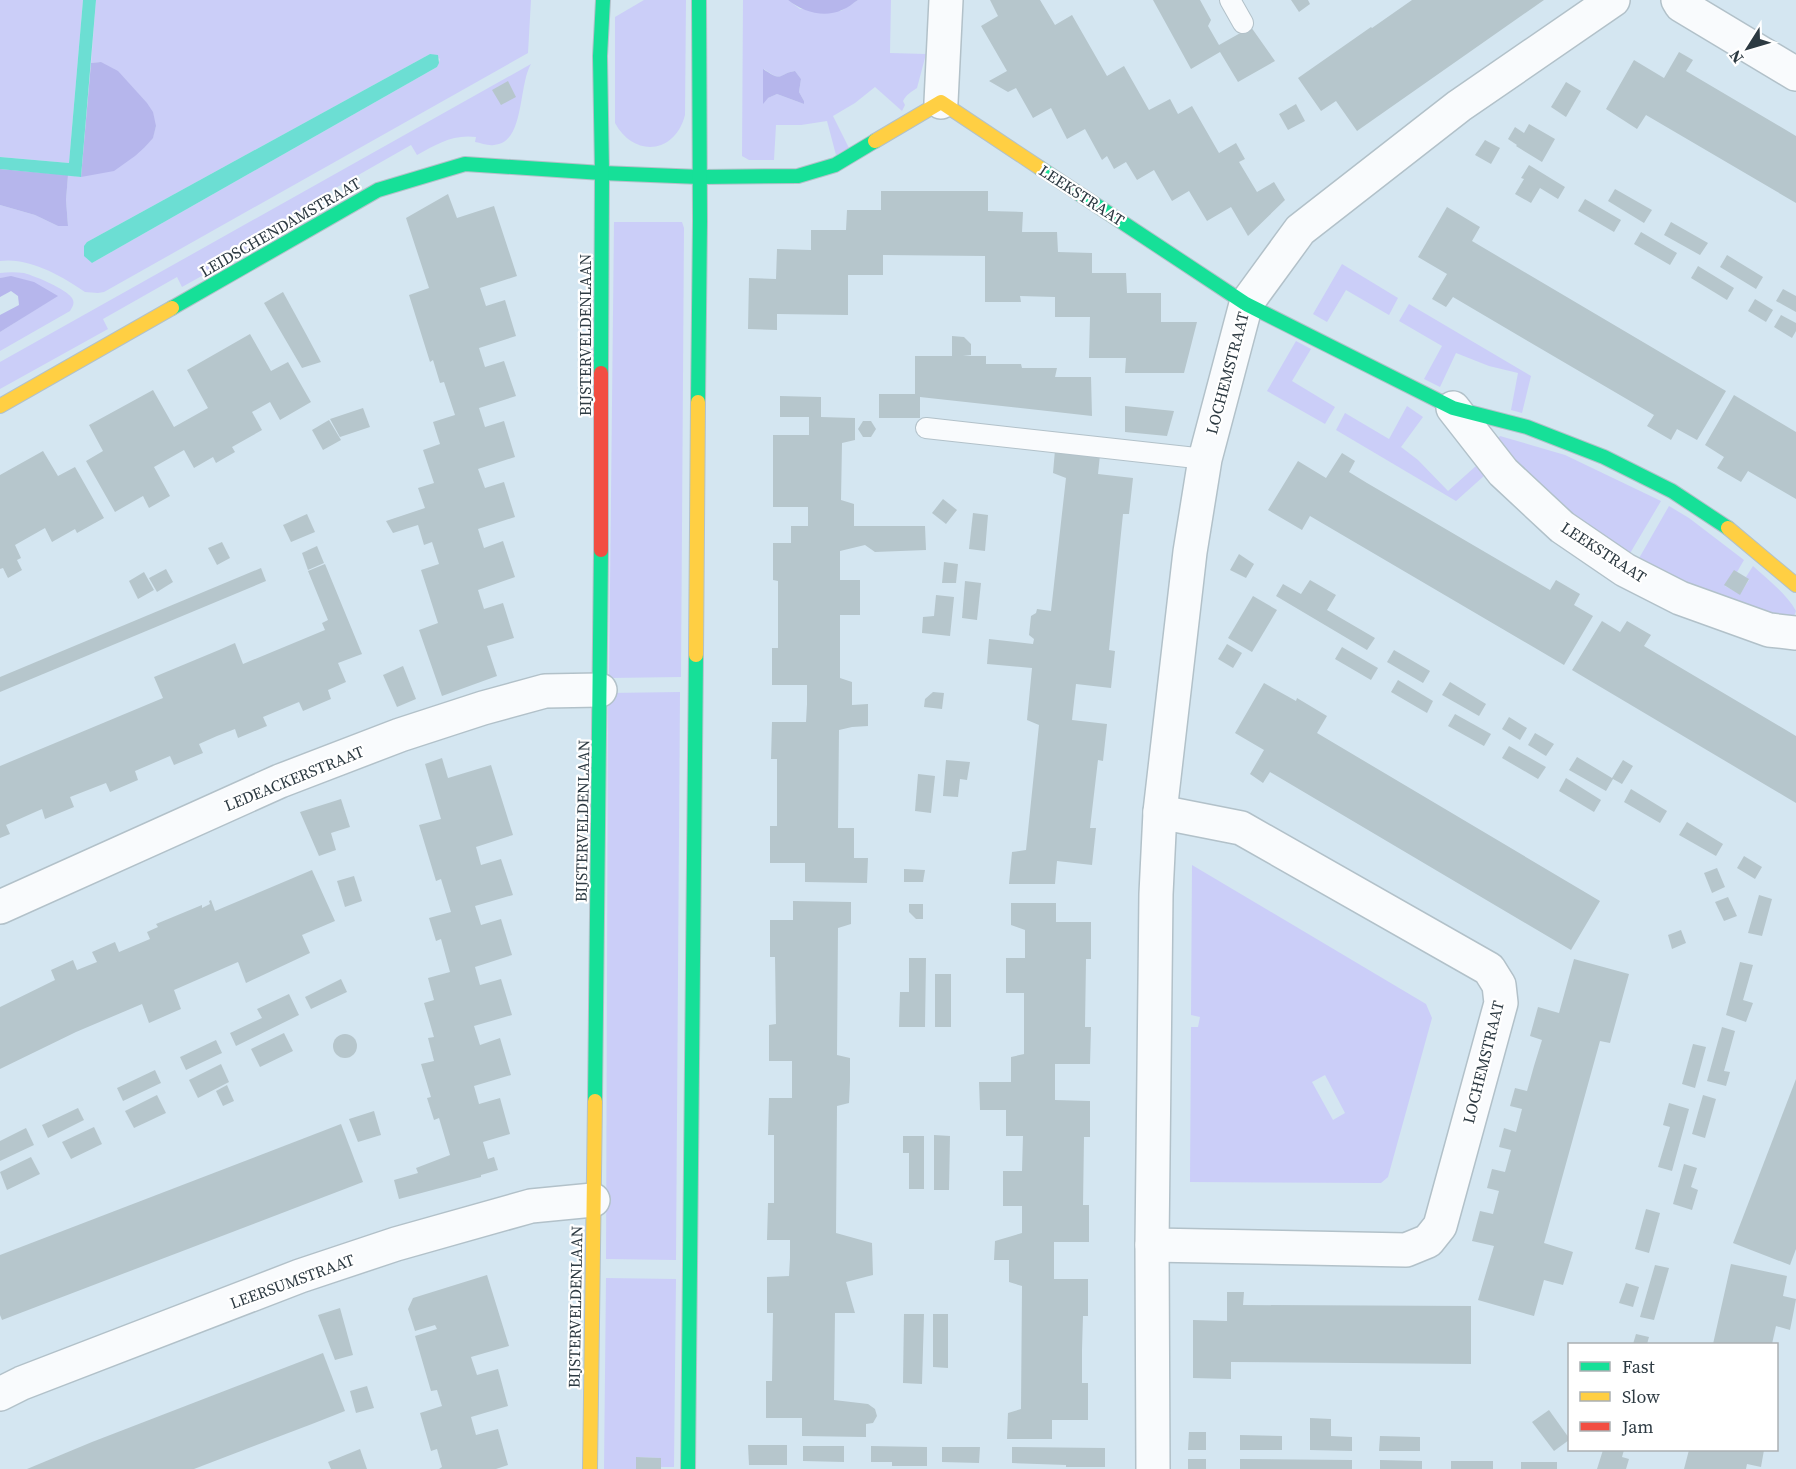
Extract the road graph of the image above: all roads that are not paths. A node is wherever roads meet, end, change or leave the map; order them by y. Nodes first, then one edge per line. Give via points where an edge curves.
1 (603, 0) edge
2 (699, 0) edge
3 (946, 0) edge
4 (1230, 0) edge
5 (1613, 0) edge
6 (1678, 0) edge
7 (1243, 23) dead end
8 (1796, 74) edge
9 (941, 102) junction
10 (602, 173) junction
11 (700, 177) junction
12 (1246, 304) junction
13 (0, 406) edge
14 (1452, 408) junction
15 (926, 428) dead end
16 (1205, 459) junction
17 (1796, 585) edge
18 (1796, 633) edge
19 (600, 690) junction
20 (1160, 812) junction
21 (0, 907) edge
22 (593, 1200) junction
23 (1152, 1245) junction
24 (0, 1394) edge
25 (590, 1469) edge
26 (688, 1469) edge
27 (1153, 1469) edge

1 - 10 street, BIJSTERVELDENLAAN
2 - 11 street
3 - 9 street
4 - 7 lane
5 - 12 street, LOCHEMSTRAAT via 1460,106 1300,230
6 - 8 street
9 - 11 street via 835,165 798,176
9 - 12 street, LEEKSTRAAT
10 - 11 street
10 - 13 street, LEIDSCHENDAMSTRAAT via 465,164 378,190
10 - 19 street, BIJSTERVELDENLAAN
11 - 26 street
12 - 14 street, LEEKSTRAAT
12 - 16 street, LOCHEMSTRAAT
14 - 17 street, LEEKSTRAAT via 1527,427 1604,457 1672,491 1725,526
14 - 18 street, LEEKSTRAAT via 1503,472 1562,527 1625,570 1680,598 1769,630
15 - 16 lane
16 - 20 street, LOCHEMSTRAAT via 1190,552
19 - 21 street, LEDEACKERSTRAAT via 545,692 400,735 280,781
19 - 22 street, BIJSTERVELDENLAAN
20 - 23 street, LOCHEMSTRAAT
20 - 23 street, LOCHEMSTRAAT via 1241,828 1490,969 1499,985 1501,1003 1440,1226 1428,1241 1406,1250
22 - 24 street, LEERSUMSTRAAT via 531,1206 385,1247 300,1276
22 - 25 street, BIJSTERVELDENLAAN
23 - 27 street, LOCHEMSTRAAT

